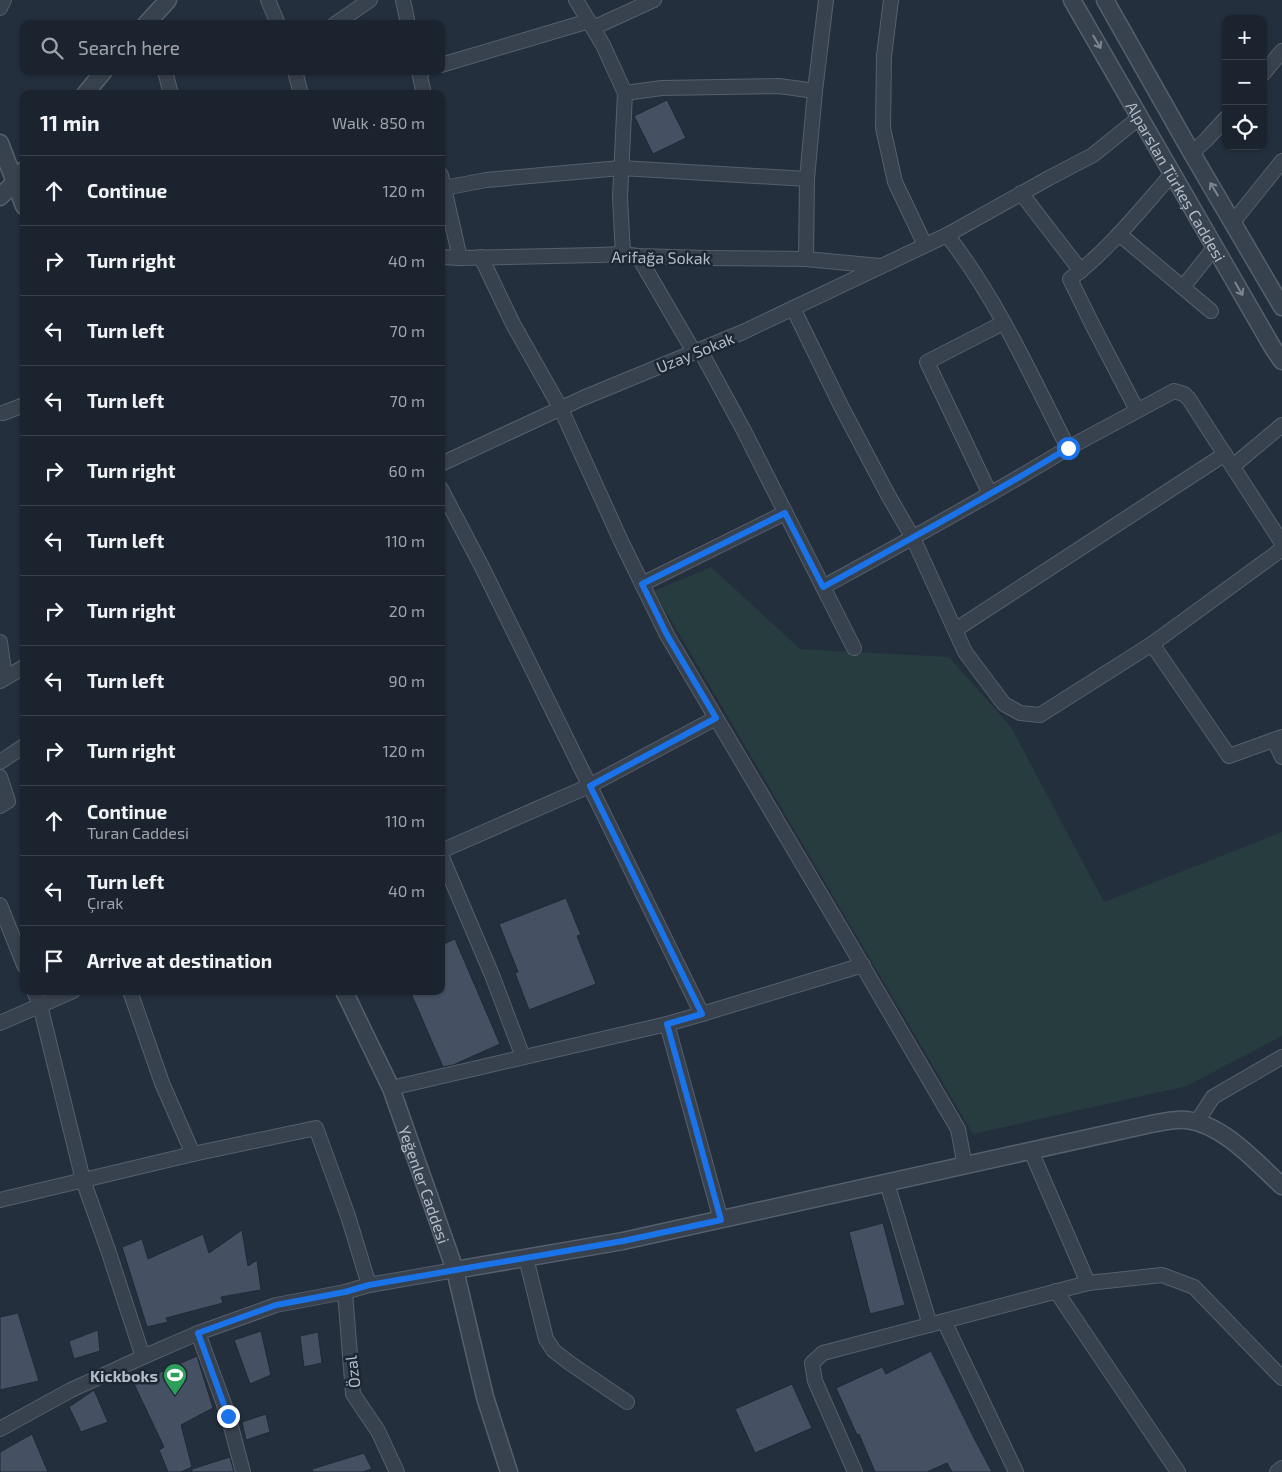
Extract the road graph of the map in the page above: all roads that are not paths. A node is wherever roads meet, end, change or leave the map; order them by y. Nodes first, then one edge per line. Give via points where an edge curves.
1 (4, 0) edge
2 (168, 0) edge
3 (268, 0) edge
4 (370, 0) edge
5 (403, 0) edge
6 (576, 0) edge
7 (654, 0) edge
8 (826, 0) edge
9 (891, 0) edge
10 (1072, 0) edge
11 (1105, 0) edge
12 (0, 8) edge
13 (151, 20) edge
14 (276, 20) edge
15 (341, 20) edge
16 (407, 20) edge
17 (591, 25) junction
18 (1282, 51) edge
19 (445, 64) edge
20 (1267, 69) edge
21 (101, 75) edge
22 (166, 75) edge
23 (296, 75) edge
24 (421, 75) edge
25 (88, 90) edge
26 (170, 90) edge
27 (300, 90) edge
28 (423, 90) edge
29 (815, 91) junction
30 (625, 93) junction
31 (1140, 117) junction
32 (1222, 122) edge
33 (0, 143) edge
34 (1192, 153) junction
35 (1282, 161) edge
36 (621, 168) junction
37 (1172, 174) junction
38 (19, 176) edge
39 (807, 179) junction
40 (445, 182) edge
41 (445, 191) edge
42 (1021, 193) junction
43 (0, 197) edge
44 (1233, 222) junction
45 (1119, 234) junction
46 (946, 235) junction
47 (925, 245) junction
48 (1215, 247) junction
49 (623, 254) junction
50 (638, 256) junction
51 (445, 257) edge
52 (481, 257) junction
53 (460, 258) junction
54 (806, 259) junction
55 (880, 266) junction
56 (1081, 271) junction
57 (1183, 288) junction
58 (1282, 307) edge
59 (793, 308) junction
60 (1211, 311) dead end
61 (1003, 323) junction
62 (697, 351) junction
63 (1282, 361) edge
64 (20, 407) edge
65 (561, 409) junction
66 (1138, 410) junction
67 (3, 413) dead end
68 (1282, 425) edge
69 (1068, 448) junction
70 (1225, 454) junction
71 (445, 463) edge
72 (1233, 466) junction
73 (990, 494) junction
74 (445, 497) edge
75 (785, 513) junction
76 (913, 538) junction
77 (1282, 543) edge
78 (1282, 549) edge
79 (642, 584) junction
80 (823, 587) junction
81 (955, 630) junction
82 (0, 642) edge
83 (1152, 644) junction
84 (854, 648) dead end
85 (20, 669) edge
86 (3, 679) edge
87 (716, 718) junction
88 (1278, 739) edge
89 (20, 749) edge
90 (1282, 757) edge
91 (0, 762) edge
92 (0, 777) edge
93 (590, 786) junction
94 (0, 806) edge
95 (445, 851) edge
96 (445, 863) edge
97 (0, 905) edge
98 (20, 954) edge
99 (862, 965) junction
100 (36, 995) edge
101 (64, 995) edge
102 (131, 995) edge
103 (346, 995) edge
104 (40, 1005) junction
105 (702, 1014) junction
106 (0, 1023) edge
107 (667, 1024) junction
108 (523, 1057) junction
109 (1282, 1057) edge
110 (391, 1088) junction
111 (1196, 1123) junction
112 (1031, 1151) junction
113 (193, 1154) junction
114 (965, 1166) junction
115 (83, 1180) junction
116 (887, 1183) junction
117 (1282, 1186) edge
118 (0, 1200) edge
119 (721, 1220) junction
120 (526, 1258) junction
121 (455, 1270) junction
122 (1088, 1283) junction
123 (369, 1285) junction
124 (1056, 1291) junction
125 (345, 1292) junction
126 (937, 1323) junction
127 (198, 1333) junction
128 (143, 1357) junction
129 (1282, 1378) edge
130 (626, 1402) dead end
131 (0, 1429) edge
132 (1282, 1468) edge
133 (243, 1472) edge
134 (397, 1472) edge
135 (509, 1472) edge
136 (854, 1472) edge
137 (1016, 1472) edge
138 (1178, 1472) edge
139 (1277, 1472) edge

1 - 12 street
2 - 13 street
3 - 14 street
4 - 15 street
5 - 16 street
6 - 17 street
7 - 17 street
8 - 29 street
9 - 47 street via 884,56 883,128 895,182
10 -> 31 street, Alparslan Türkeş Caddesi
11 - 34 street, Alparslan Türkeş Caddesi
17 - 19 street
17 - 30 street
18 - 20 street
21 - 25 street
22 - 26 street
23 - 27 street
24 - 28 street
29 - 30 street via 779,86 662,88
29 - 39 street
30 - 36 street
31 - 37 street, Alparslan Türkeş Caddesi
31 - 42 street, Uzay Sokak via 1092,155
32 - 34 street
33 - 38 street
44 -> 34 street, Alparslan Türkeş Caddesi
35 - 44 street
36 - 39 street
36 - 40 street
36 - 49 street
37 - 45 street
37 - 48 street, Alparslan Türkeş Caddesi
38 - 43 street
39 - 54 street
41 - 53 street
42 - 46 street, Uzay Sokak
42 - 56 street
44 - 58 street, Alparslan Türkeş Caddesi
45 - 56 street
45 - 57 street
46 - 47 street, Uzay Sokak
46 - 61 street via 985,288
47 - 55 street, Uzay Sokak
48 - 57 street
48 -> 63 street, Alparslan Türkeş Caddesi
49 - 50 street, Arifağa Sokak
49 - 52 street, Arifağa Sokak
50 - 54 street, Arifağa Sokak
50 - 62 street
51 - 53 street, Arifağa Sokak
52 - 53 street, Arifağa Sokak
52 - 65 street via 513,324
54 - 55 street, Arifağa Sokak
55 - 59 street, Uzay Sokak
56 - 66 street via 1070,279
57 - 60 street
59 - 62 street, Uzay Sokak
59 - 76 street via 841,406
61 - 69 street
61 - 73 street via 927,362
62 - 65 street, Uzay Sokak
62 - 75 street via 743,429
64 - 67 street
65 - 71 street, Uzay Sokak
65 - 79 street
66 - 69 street
66 - 70 street via 1174,391 1184,394
68 - 72 street
69 - 73 street
70 - 72 street
70 - 81 street
72 - 77 street
73 - 76 street
74 - 93 street
75 - 79 street
75 - 80 street
76 - 80 street
76 - 81 street
78 - 83 street
79 - 87 street via 667,635
80 - 84 street
81 - 83 street via 964,652 1004,704 1020,713 1040,715
82 - 86 street
83 - 88 street via 1229,756
85 - 86 street
87 - 93 street
87 - 99 street
88 - 90 street
89 - 91 street
92 - 94 street via 8,801
93 - 95 street
93 - 105 street
96 - 108 street
97 - 98 street
99 - 105 street
99 - 114 street via 958,1128
100 - 104 street
101 - 104 street
102 - 113 street via 162,1083
103 - 110 street, Yeğenler Caddesi
104 - 106 street
104 - 115 street
105 - 107 street
107 - 108 street
107 - 119 street
108 - 110 street
109 - 111 street via 1213,1097
110 - 121 street, Yeğenler Caddesi
111 - 112 street via 1187,1120 1151,1124
111 - 117 street via 1213,1128 1230,1140
112 - 114 street
112 - 122 street
113 - 115 street
113 - 123 street via 316,1128
114 - 116 street
115 - 118 street
115 - 128 street
116 - 119 street
116 - 126 street
119 - 120 street
120 - 121 street
120 - 130 street via 546,1339 554,1351
121 - 123 street
121 - 135 street, Yeğenler Caddesi via 485,1397
122 - 124 street
122 - 129 street via 1162,1275 1194,1287
123 - 125 street
124 - 126 street
124 - 138 street
125 - 127 street via 276,1305
125 - 134 street, Özal via 353,1394 378,1431
126 - 136 street via 823,1353 812,1363 815,1381
126 - 137 street
127 - 128 street
127 - 133 street via 228,1416
128 - 131 street via 71,1390
132 - 139 street

